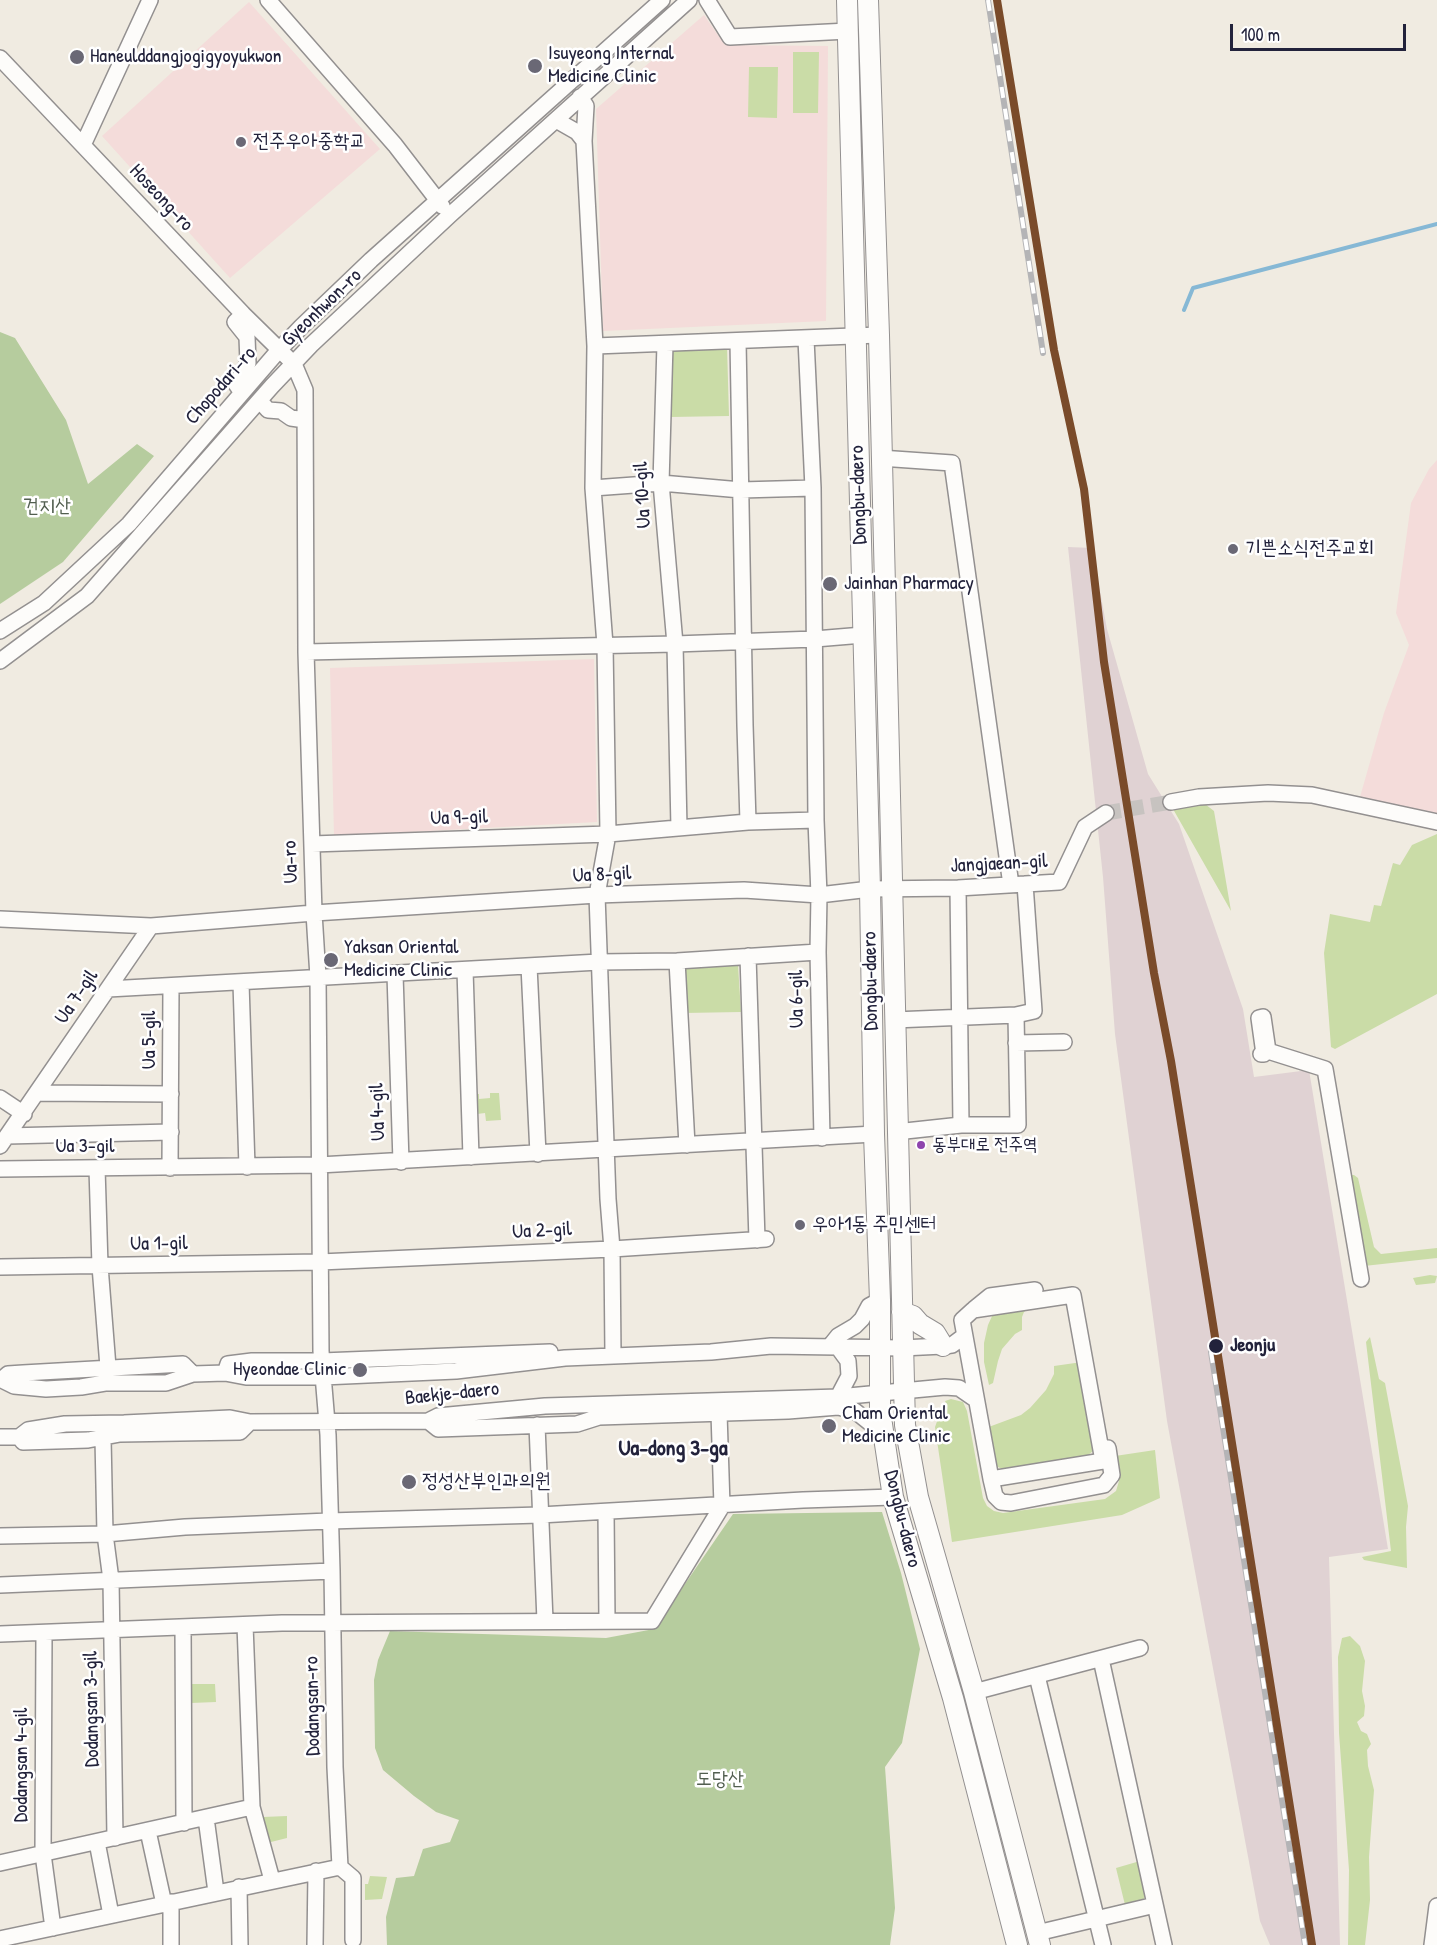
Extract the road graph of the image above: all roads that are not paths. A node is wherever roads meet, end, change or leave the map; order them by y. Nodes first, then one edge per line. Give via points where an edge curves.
1 (150, 0) edge
2 (268, 0) edge
3 (639, 0) edge
4 (662, 0) edge
5 (688, 0) edge
6 (708, 0) edge
7 (847, 0) edge
8 (868, 0) edge
9 (646, 15) junction
10 (658, 27) junction
11 (848, 31) junction
12 (0, 58) edge
13 (580, 97) junction
14 (556, 120) junction
15 (584, 141) junction
16 (83, 145) junction
17 (438, 200) junction
18 (450, 215) junction
19 (243, 314) junction
20 (879, 335) junction
21 (855, 336) junction
22 (806, 339) junction
23 (738, 341) junction
24 (665, 344) junction
25 (595, 346) junction
26 (279, 350) junction
27 (294, 364) junction
28 (242, 393) junction
29 (260, 401) junction
30 (305, 420) junction
31 (880, 458) junction
32 (661, 483) junction
33 (593, 488) junction
34 (813, 488) junction
35 (741, 490) junction
36 (0, 631) edge
37 (864, 635) junction
38 (815, 639) junction
39 (744, 641) junction
40 (675, 644) junction
41 (605, 645) junction
42 (306, 652) junction
43 (0, 661) edge
44 (1170, 802) tunnel mouth
45 (1106, 813) tunnel mouth
46 (816, 820) junction
47 (748, 822) junction
48 (1437, 822) edge
49 (680, 828) junction
50 (608, 834) junction
51 (312, 844) junction
52 (1018, 885) junction
53 (958, 888) junction
54 (870, 889) junction
55 (891, 889) junction
56 (597, 895) junction
57 (819, 895) junction
58 (314, 913) junction
59 (0, 919) edge
60 (151, 926) junction
61 (818, 952) junction
62 (748, 956) junction
63 (677, 961) junction
64 (599, 962) junction
65 (529, 966) junction
66 (465, 970) junction
67 (395, 974) junction
68 (318, 977) junction
69 (241, 983) junction
70 (171, 987) junction
71 (108, 989) junction
72 (1016, 1015) junction
73 (960, 1017) junction
74 (894, 1020) junction
75 (1064, 1041) dead end
76 (1016, 1043) junction
77 (1261, 1054) dead end
78 (38, 1093) junction
79 (171, 1094) junction
80 (0, 1098) edge
81 (24, 1114) junction
82 (961, 1125) junction
83 (171, 1132) junction
84 (896, 1132) junction
85 (874, 1134) junction
86 (822, 1138) junction
87 (4, 1141) edge
88 (755, 1141) junction
89 (687, 1145) junction
90 (606, 1150) junction
91 (538, 1154) junction
92 (471, 1157) junction
93 (401, 1162) junction
94 (319, 1166) junction
95 (171, 1167) junction
96 (248, 1167) junction
97 (97, 1168) junction
98 (0, 1169) edge
99 (612, 1249) junction
100 (320, 1262) junction
101 (100, 1266) junction
102 (0, 1267) edge
103 (1360, 1279) dead end
104 (880, 1300) junction
105 (973, 1310) junction
106 (902, 1312) junction
107 (964, 1336) junction
108 (833, 1346) junction
109 (943, 1346) junction
110 (880, 1347) junction
111 (902, 1348) junction
112 (613, 1356) junction
113 (108, 1367) junction
114 (322, 1369) junction
115 (194, 1374) junction
116 (1, 1379) edge
117 (903, 1391) junction
118 (880, 1393) junction
119 (838, 1397) junction
120 (975, 1399) junction
121 (765, 1400) junction
122 (620, 1404) junction
123 (788, 1411) junction
124 (720, 1413) junction
125 (746, 1413) junction
126 (640, 1416) junction
127 (599, 1417) junction
128 (428, 1421) junction
129 (250, 1422) junction
130 (327, 1422) junction
131 (537, 1425) junction
132 (883, 1430) junction
133 (0, 1437) edge
134 (19, 1437) junction
135 (104, 1438) junction
136 (991, 1479) junction
137 (893, 1497) junction
138 (722, 1506) junction
139 (606, 1512) junction
140 (540, 1515) junction
141 (329, 1521) junction
142 (105, 1534) junction
143 (0, 1536) edge
144 (332, 1571) junction
145 (111, 1580) junction
146 (0, 1585) edge
147 (545, 1621) junction
148 (608, 1621) junction
149 (333, 1622) junction
150 (245, 1625) junction
151 (183, 1627) junction
152 (111, 1630) junction
153 (44, 1633) junction
154 (0, 1634) edge
155 (1140, 1648) dead end
156 (1101, 1659) junction
157 (1037, 1676) junction
158 (974, 1692) junction
159 (252, 1807) junction
160 (206, 1818) junction
161 (184, 1822) junction
162 (148, 1831) junction
163 (115, 1838) junction
164 (97, 1842) junction
165 (43, 1854) junction
166 (0, 1863) edge
167 (340, 1867) junction
168 (316, 1870) junction
169 (272, 1880) junction
170 (239, 1887) junction
171 (216, 1892) junction
172 (167, 1903) junction
173 (1155, 1905) junction
174 (1437, 1906) edge
175 (111, 1915) junction
176 (1096, 1918) junction
177 (53, 1928) junction
178 (0, 1939) edge
179 (1039, 1939) edge
180 (353, 1940) dead end
181 (171, 1945) edge
182 (240, 1945) edge
183 (315, 1945) edge
184 (1017, 1945) edge
185 (1103, 1945) edge
186 (1164, 1945) edge
187 (1432, 1945) edge

1 - 16 street
2 - 17 street
3 - 9 street
4 - 9 street, Chopodari-ro
5 - 10 street, Gyeonhwon-ro
6 - 11 street via 730,37
7 - 11 main road, Dongbu-daero
8 - 20 main road, Dongbu-daero
9 - 10 street
9 - 17 street, Chopodari-ro
10 - 13 street, Gyeonhwon-ro
11 - 21 main road, Dongbu-daero
12 - 16 street, Hoseong-ro
13 - 14 street, Gyeonhwon-ro
13 - 15 street via 586,106
14 - 15 street
14 - 18 street, Gyeonhwon-ro
15 - 25 street
16 - 19 street, Hoseong-ro
17 - 18 street
17 - 26 street, Chopodari-ro
18 - 27 street, Gyeonhwon-ro
19 - 26 street, Hoseong-ro
19 - 28 street via 235,322 247,337 248,363 236,384
20 - 21 street
20 - 31 main road, Dongbu-daero
21 - 22 street
21 - 37 main road, Dongbu-daero
22 - 23 street
22 - 34 street
23 - 24 street
23 - 35 street
24 - 25 street
24 - 32 street, Ua 10-gil
25 - 33 street
26 - 27 street, Hoseong-ro
26 - 28 street, Chopodari-ro
27 - 29 street, Gyeonhwon-ro
27 - 30 street, Ua-ro via 305,390
28 - 36 street, Chopodari-ro via 129,524 44,603
29 - 30 street via 268,410
29 - 43 street, Gyeonhwon-ro via 87,596
30 - 42 street, Ua-ro
31 - 52 street via 952,463
31 - 55 main road, Dongbu-daero
32 - 33 street
32 - 35 street
32 - 40 street, Ua 10-gil
33 - 41 street
34 - 35 street
34 - 38 street
35 - 39 street
37 - 38 street
37 - 54 main road, Dongbu-daero
38 - 39 street
38 - 46 street
39 - 40 street
39 - 47 street
40 - 41 street
40 - 49 street, Ua 10-gil
41 - 42 street
41 - 50 street
42 - 51 street, Ua-ro
44 - 48 street via 1268,793 1312,795
45 - 52 street, Jangjaean-gil via 1085,827 1059,882
46 - 47 street, Ua 9-gil
46 - 57 street
47 - 49 street, Ua 9-gil
49 - 50 street, Ua 9-gil
50 - 51 street, Ua 9-gil
50 - 56 street
51 - 58 street, Ua-ro
52 - 53 street, Jangjaean-gil
52 - 72 street via 1034,1011
53 - 55 street, Jangjaean-gil
53 - 73 street
54 - 55 street, Ua 8-gil
54 - 57 street, Ua 8-gil
54 - 85 main road, Dongbu-daero
55 - 74 main road, Dongbu-daero
56 - 57 street, Ua 8-gil via 744,890
56 - 58 street, Ua 8-gil
56 - 64 street
57 - 61 street
58 - 60 street
58 - 68 street, Ua-ro
59 - 60 street
60 - 71 street, Ua 7-gil
61 - 62 street, Ua 6-gil
61 - 86 street, Ua 6-gil
62 - 63 street, Ua 6-gil
62 - 88 street
63 - 64 street, Ua 6-gil
63 - 89 street
64 - 65 street, Ua 6-gil
64 - 90 street
65 - 66 street, Ua 6-gil
65 - 91 street
66 - 67 street, Ua 6-gil
66 - 92 street
67 - 68 street, Ua 6-gil
67 - 93 street, Ua 4-gil
68 - 69 street, Ua 5-gil
68 - 94 street, Ua-ro
69 - 70 street, Ua 5-gil
69 - 96 street
70 - 71 street, Ua 5-gil
70 - 79 street, Ua 5-gil
71 - 78 street, Ua 7-gil
72 - 73 street
72 - 76 street
73 - 74 street
73 - 82 street
74 - 84 main road, Dongbu-daero
75 - 76 street
76 - 82 street via 1018,1125
77 - 103 street via 1259,1018 1263,1017 1268,1051 1325,1069
78 - 79 street
78 - 81 street, Ua 7-gil
79 - 83 street
80 - 81 street
81 - 87 street, Ua 3-gil
82 - 84 street
83 - 87 street, Ua 3-gil
83 - 95 street
84 - 106 main road, Dongbu-daero
85 - 86 street, Ua 4-gil
85 - 104 main road, Dongbu-daero
86 - 88 street, Ua 4-gil
88 - 89 street, Ua 4-gil
88 - 99 street, Ua 2-gil via 762,1239
89 - 90 street, Ua 4-gil
90 - 91 street, Ua 4-gil
90 - 99 street
91 - 92 street, Ua 4-gil
92 - 93 street, Ua 4-gil
93 - 94 street, Ua 4-gil
94 - 96 street, Ua 3-gil
94 - 100 street, Ua-ro
95 - 96 street, Ua 3-gil
95 - 97 street, Ua 3-gil
97 - 98 street, Ua 3-gil
97 - 101 street
99 - 100 street, Ua 2-gil
99 - 112 street
100 - 101 street, Ua 1-gil
100 - 114 street, Ua-ro
101 - 102 street, Ua 1-gil
101 - 113 street
104 - 108 street via 869,1306 855,1326 838,1336
104 - 110 main road, Dongbu-daero
105 - 107 street via 962,1320
105 - 136 street via 1073,1295 1102,1461
105 - 136 street via 990,1296 1080,1286 1112,1475 1104,1485 1011,1503 1001,1502 995,1496
106 - 109 main road via 935,1333
106 - 111 main road, Dongbu-daero
107 - 109 street
107 - 120 street
108 - 110 street, Baekje-daero
108 - 112 street, Baekje-daero
108 - 119 street via 848,1361 849,1376
109 - 111 street, Baekje-daero
110 - 111 street, Baekje-daero
110 - 118 main road, Dongbu-daero
111 - 117 main road, Dongbu-daero
112 - 114 street, Baekje-daero via 565,1358 561,1352
113 - 115 street, Baekje-daero via 183,1364
113 - 116 street, Baekje-daero via 8,1374
114 - 115 street, Baekje-daero via 244,1362 228,1364 225,1372
114 - 130 street, Ua-ro
115 - 116 street, Baekje-daero via 166,1383 105,1383 46,1389 14,1386
117 - 118 street, Baekje-daero
117 - 120 street, Baekje-daero via 959,1388
117 - 158 main road, Dongbu-daero via 918,1497
118 - 119 street, Baekje-daero
118 - 132 main road, Dongbu-daero
119 - 121 street, Baekje-daero
120 - 136 street
121 - 122 street, Baekje-daero
121 - 123 street, Baekje-daero
121 - 125 street
122 - 126 street
122 - 127 street
122 - 128 street, Baekje-daero via 545,1406 438,1416
123 - 125 street
123 - 132 street via 838,1407 855,1411
124 - 125 street
124 - 126 street
124 - 138 street
126 - 127 street
127 - 131 street via 577,1424
128 - 130 street, Baekje-daero
128 - 131 street via 438,1429
129 - 130 street, Baekje-daero
129 - 134 street, Baekje-daero via 230,1418 65,1424 28,1430
129 - 135 street, Baekje-daero via 240,1432 120,1434
130 - 141 street, Dodangsan-ro
131 - 140 street
132 - 137 main road, Dongbu-daero
133 - 134 street, Baekje-daero
134 - 135 street, Baekje-daero via 23,1442
135 - 142 street, Dodangsan 3-gil
137 - 138 street
137 - 184 main road, Dongbu-daero via 953,1698
138 - 139 street
138 - 148 street via 652,1621
139 - 140 street
139 - 148 street
140 - 141 street
140 - 147 street
141 - 142 street
141 - 144 street, Dodangsan-ro
142 - 143 street
142 - 145 street, Dodangsan 3-gil
144 - 145 street
144 - 149 street, Dodangsan-ro
145 - 146 street
145 - 152 street, Dodangsan 3-gil
147 - 148 street
147 - 149 street
149 - 150 street
149 - 167 street, Dodangsan-ro
150 - 151 street
150 - 159 street
151 - 152 street
151 - 161 street
152 - 153 street
152 - 163 street, Dodangsan 3-gil
153 - 154 street
153 - 165 street, Dodangsan 4-gil
155 - 156 street
156 - 157 street
156 - 173 street
157 - 158 street
157 - 176 street
158 - 179 main road, Dongbu-daero
159 - 160 street
159 - 169 street
160 - 161 street
160 - 171 street
161 - 162 street
162 - 163 street
162 - 172 street
163 - 164 street
164 - 165 street
164 - 175 street
165 - 166 street
165 - 177 street
167 - 168 street
167 - 180 street via 353,1878
168 - 169 street
168 - 183 street
169 - 170 street
170 - 171 street
170 - 182 street
171 - 172 street
172 - 175 street
172 - 181 street
173 - 176 street
173 - 186 street
174 - 187 street
175 - 177 street
176 - 179 street
176 - 185 street
177 - 178 street

